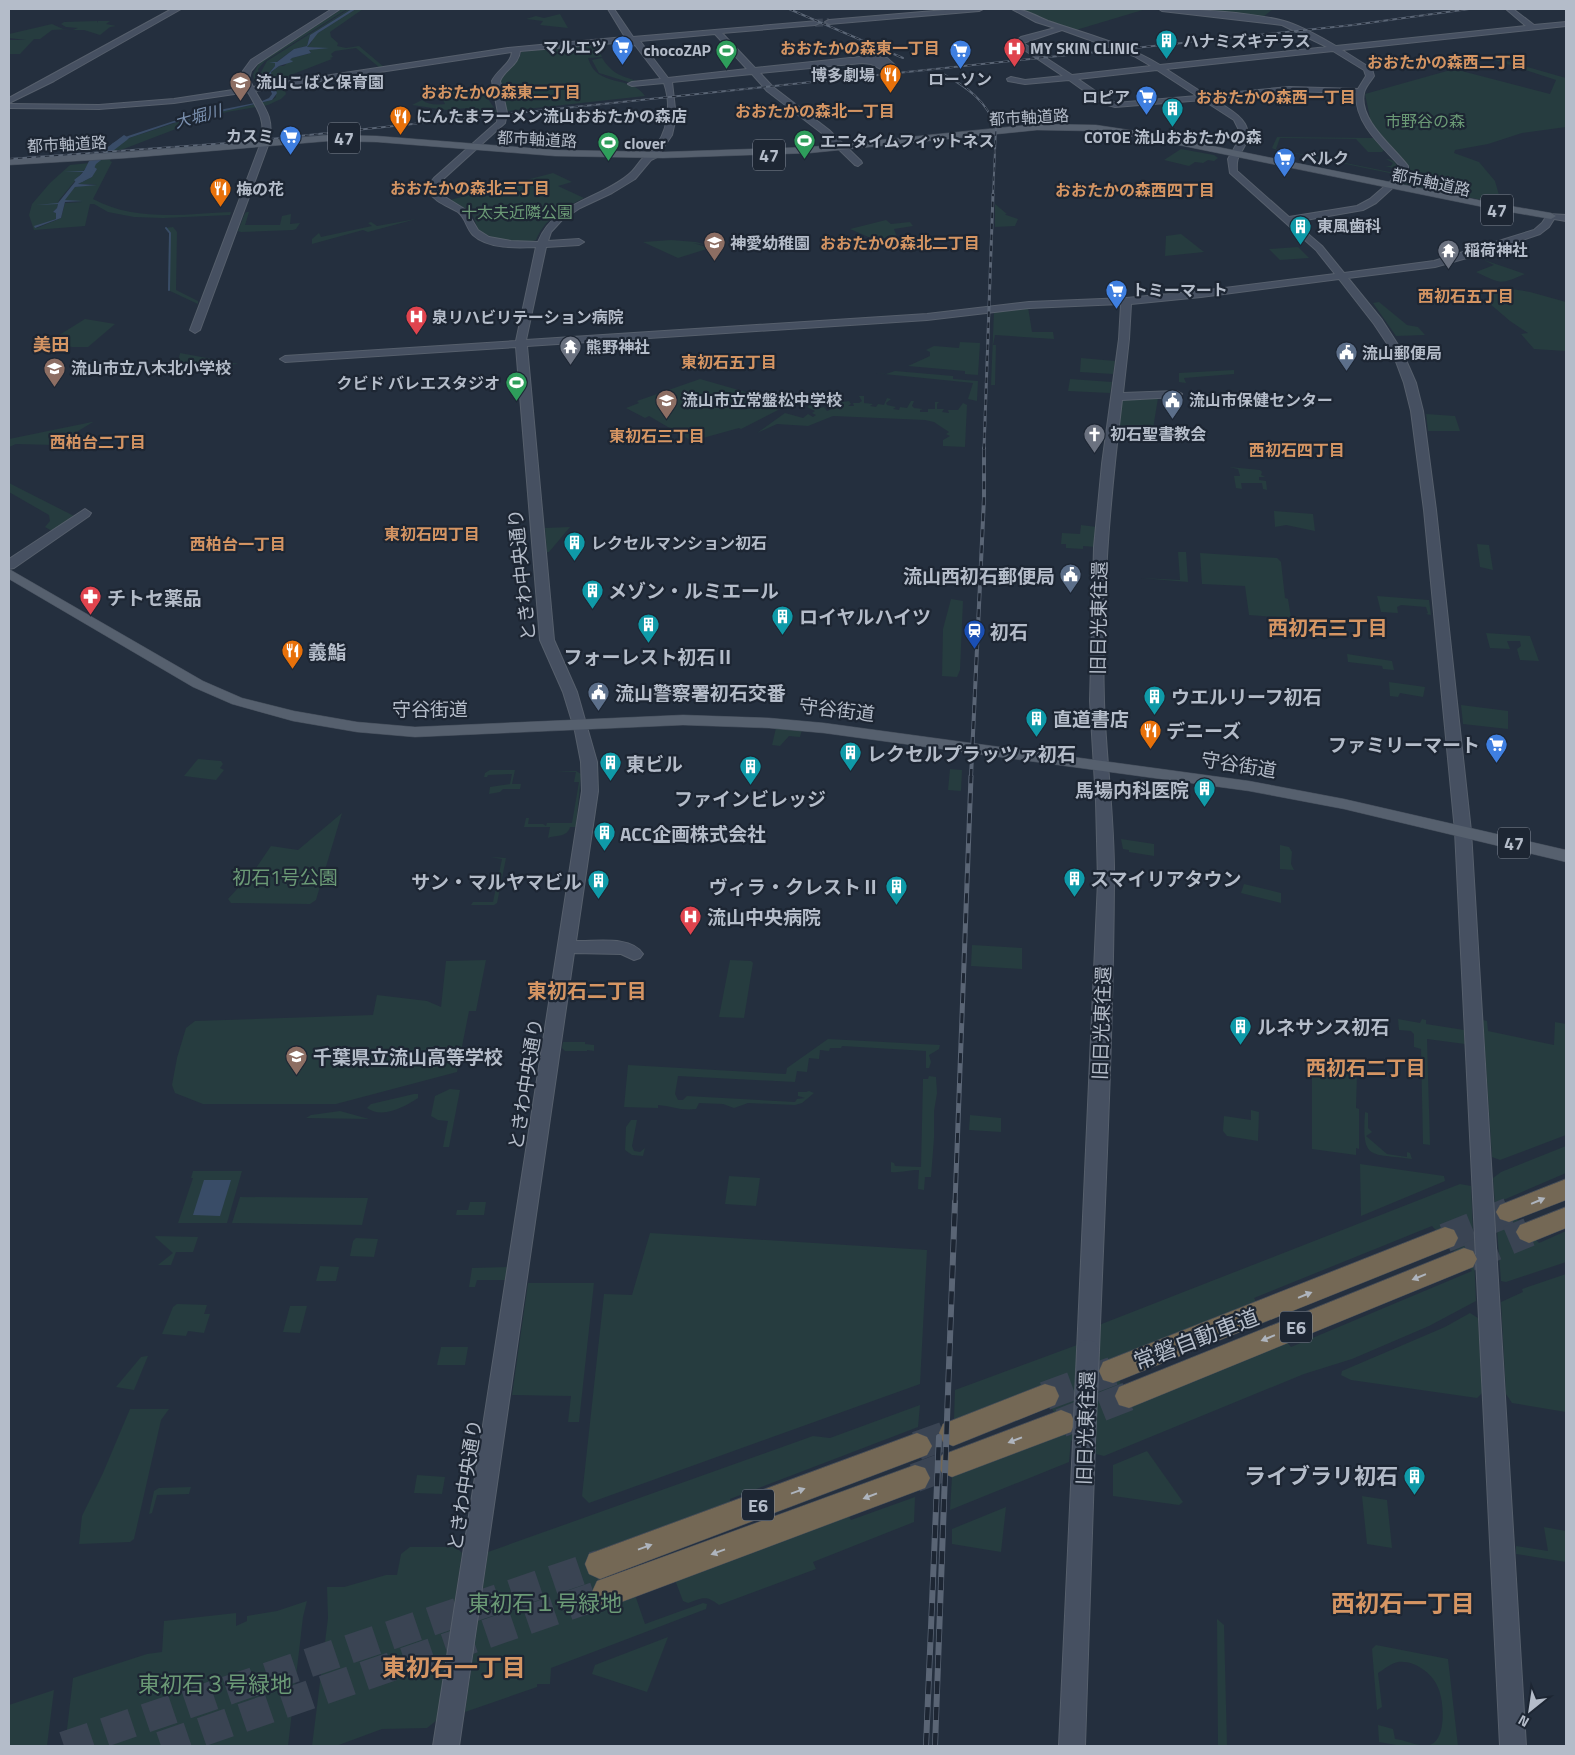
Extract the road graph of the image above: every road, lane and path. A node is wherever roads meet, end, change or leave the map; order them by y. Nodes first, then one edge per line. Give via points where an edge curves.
1 (177, 9) edge
2 (336, 9) edge
3 (611, 9) edge
4 (958, 9) edge
5 (979, 9) edge
6 (1009, 9) edge
7 (1016, 9) edge
8 (1162, 9) edge
9 (1508, 9) edge
10 (1566, 24) edge
11 (1532, 27) junction
12 (1061, 29) junction
13 (717, 32) junction
14 (630, 38) junction
15 (1335, 48) junction
16 (516, 50) junction
17 (871, 60) dead end
18 (1156, 68) junction
19 (753, 71) junction
20 (1071, 78) junction
21 (665, 80) junction
22 (1009, 82) dead end
23 (632, 84) dead end
24 (255, 89) junction
25 (1361, 91) junction
26 (1203, 98) junction
27 (9, 101) edge
28 (258, 103) joint
29 (9, 106) edge
30 (264, 145) junction
31 (843, 148) junction
32 (472, 149) junction
33 (1233, 154) junction
34 (650, 156) junction
35 (9, 162) edge
36 (858, 163) dead end
37 (1390, 187) junction
38 (1551, 217) junction
39 (1566, 219) edge
40 (1287, 220) junction
41 (579, 242) dead end
42 (542, 243) junction
43 (1342, 276) junction
44 (1126, 301) junction
45 (195, 330) dead end
46 (521, 343) junction
47 (285, 359) dead end
48 (1176, 394) dead end
49 (1116, 397) junction
50 (85, 512) dead end
51 (9, 565) edge
52 (9, 573) edge
53 (579, 724) junction
54 (1100, 766) junction
55 (1462, 831) junction
56 (1566, 856) edge
57 (567, 947) junction
58 (634, 954) dead end
59 (1566, 1189) edge
60 (1509, 1212) tunnel mouth
61 (1566, 1217) edge
62 (1529, 1232) tunnel mouth
63 (1445, 1238) tunnel mouth
64 (1464, 1259) tunnel mouth
65 (1113, 1371) tunnel mouth
66 (1045, 1396) tunnel mouth
67 (1129, 1396) tunnel mouth
68 (1061, 1423) tunnel mouth
69 (954, 1433) tunnel mouth
70 (917, 1446) tunnel mouth
71 (952, 1464) tunnel mouth
72 (915, 1478) tunnel mouth
73 (600, 1564) tunnel mouth
74 (608, 1592) tunnel mouth
75 (446, 1746) edge
76 (1072, 1746) edge
77 (1513, 1746) edge

1 - 27 street
2 - 24 street via 254,62 245,79
3 - 14 street
4 - 5 street via 827,21
6 - 12 street via 1028,19
7 - 12 street
8 - 15 street via 1278,22 1304,31
9 - 11 street
10 - 11 street
11 - 15 street
12 - 18 street via 1114,47
12 - 20 street via 1018,43
13 - 14 street
13 - 14 street via 813,22
13 - 19 street
14 - 16 street
14 - 21 street via 636,41
15 - 18 street
15 - 25 street via 1368,69 1370,76
16 - 24 street
16 - 32 street via 515,59 496,80 502,121
17 - 19 street
18 - 20 street
18 - 26 street
19 - 21 street
19 - 31 street via 776,95
20 - 22 street
20 - 26 street via 1115,105
21 - 23 street
21 - 34 street, ときわ中央通り via 671,101 671,126 665,140
24 - 28 street
24 - 29 street via 146,104
25 - 26 street via 1289,88
25 - 37 street via 1360,99 1368,126 1405,169
26 - 33 street via 1234,115 1244,127 1245,135
28 - 30 street via 268,125
30 - 32 main road, 都市軸道路 / 47 via 342,141
30 - 35 main road, 都市軸道路 / 47 via 202,152
30 - 45 street
31 - 33 main road, 都市軸道路 / 47 via 1021,128 1063,127 1131,133
31 - 34 main road, 都市軸道路 / 47 via 747,156
31 - 36 street
32 - 34 main road, 都市軸道路 / 47 via 556,156
32 - 42 street via 434,183 433,193 466,214 475,232 486,239 509,244
33 - 37 main road, 都市軸道路 / 47
33 - 40 street via 1231,166 1237,176
34 - 42 street, ときわ中央通り via 637,173 624,182 558,218
37 - 38 main road, 都市軸道路 / 47
37 - 40 street via 1373,202 1360,208
38 - 39 street, 都市軸道路
38 - 43 street via 1537,232 1453,260
40 - 43 street via 1319,248
41 - 42 street
42 - 46 street, ときわ中央通り
43 - 44 street
43 - 55 street via 1389,337 1410,383 1416,406 1430,510
44 - 46 street via 1046,304 927,317
44 - 49 street, 旧日光東往還
46 - 47 street
46 - 53 street, ときわ中央通り via 547,640 570,692
48 - 49 street
49 - 54 street, 旧日光東往還 via 1100,547 1096,701
50 - 51 street
52 - 53 main road, 守谷街道 / 47 via 198,684 252,706 323,722 406,731
53 - 54 main road, 守谷街道 / 47 via 683,720 770,723
53 - 57 street, ときわ中央通り via 589,762 590,792
54 - 55 main road, 守谷街道 / 47 via 1249,786
54 - 76 street, 旧日光東往還, bridge via 1106,881
55 - 56 main road, 守谷街道 / 47
55 - 77 street
57 - 58 street via 624,948
57 - 75 street, ときわ中央通り
60 -> 59 highway
61 - 62 highway
65 -> 63 highway, 常磐自動車道 / E6
64 -> 67 highway, 常磐自動車道 / E6
66 - 69 highway
68 -> 71 highway
73 -> 70 highway, E6
72 -> 74 highway, E6

